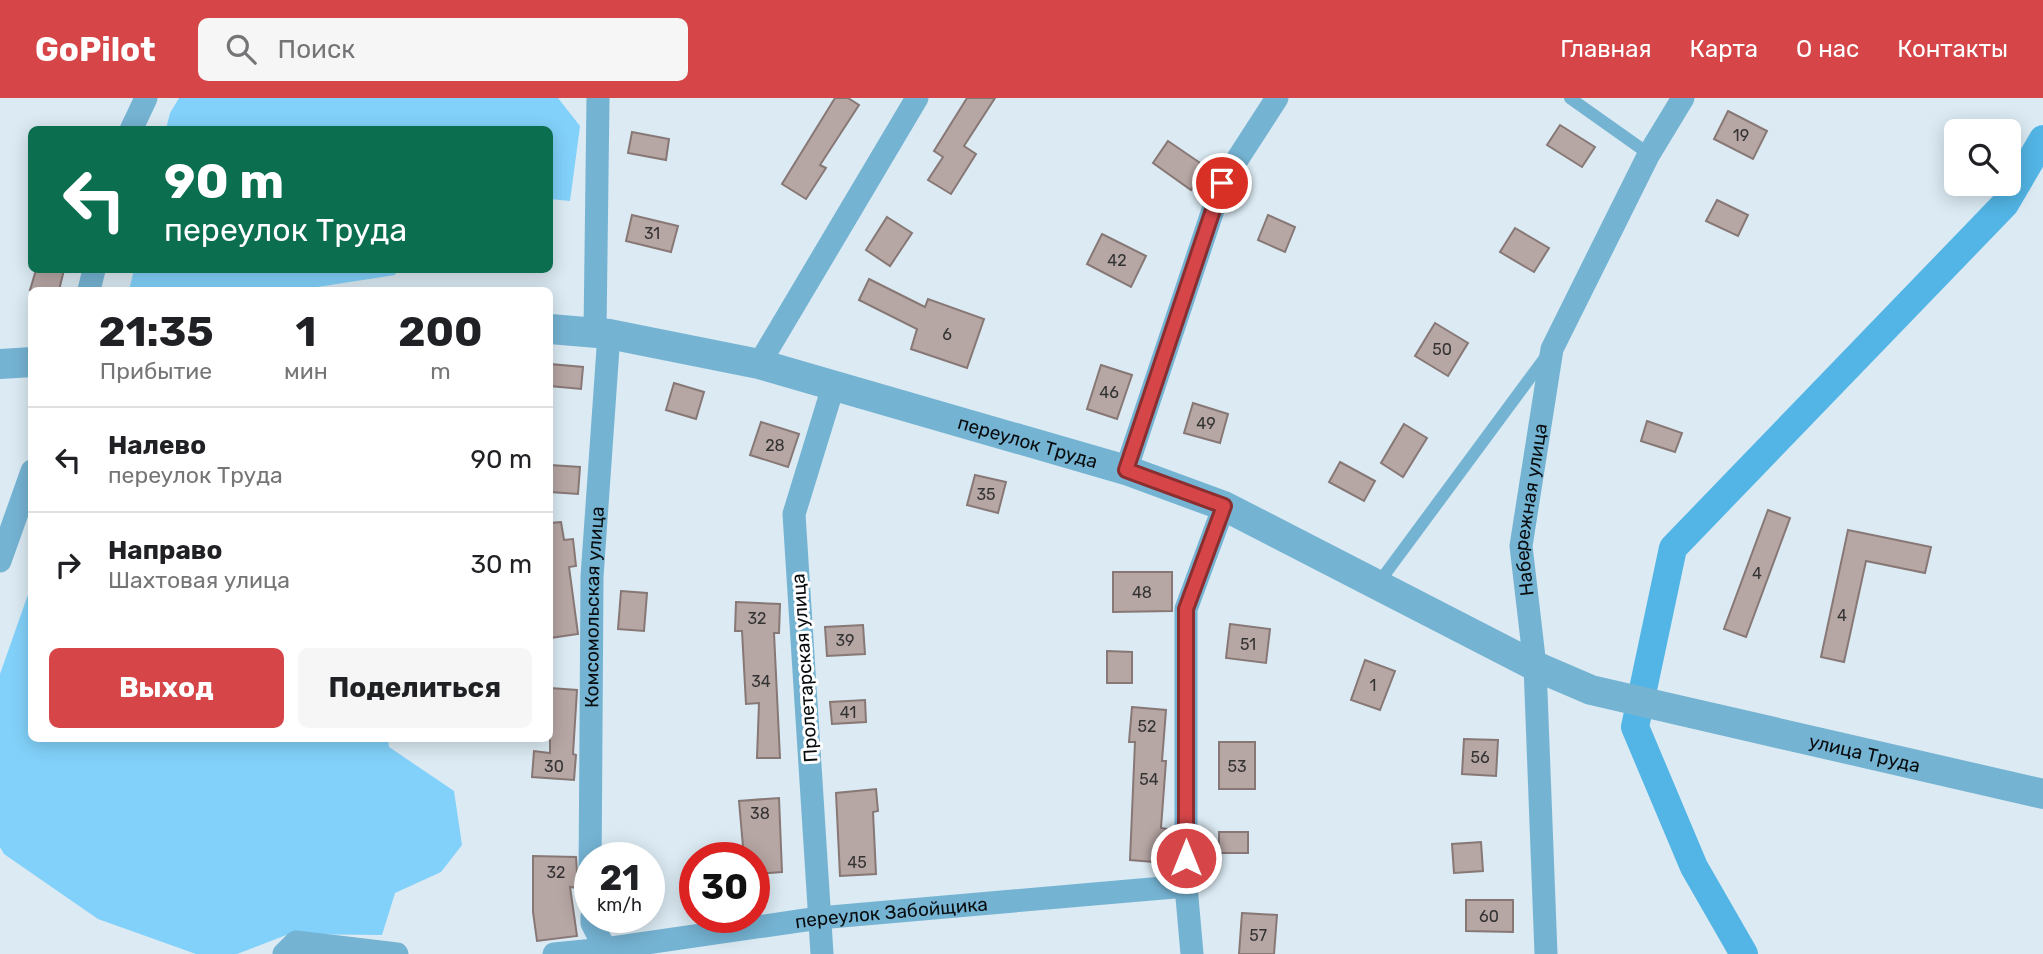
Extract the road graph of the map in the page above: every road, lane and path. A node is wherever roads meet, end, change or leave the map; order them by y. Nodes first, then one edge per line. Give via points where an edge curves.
1 (146, 98) edge
2 (598, 98) edge
3 (917, 98) edge
4 (1277, 98) edge
5 (1570, 98) edge
6 (1682, 98) edge
7 (133, 126) edge
8 (1649, 154) junction
9 (553, 329) edge
10 (602, 333) junction
11 (1552, 349) junction
12 (28, 362) edge
13 (0, 364) edge
14 (759, 364) junction
15 (833, 387) junction
16 (1126, 470) junction
17 (28, 482) edge
18 (1224, 506) junction
19 (0, 561) edge
20 (1377, 585) junction
21 (1535, 666) junction
22 (1591, 690) joint
23 (2043, 794) edge
24 (590, 842) edge
25 (1186, 886) junction
26 (820, 918) junction
27 (596, 933) edge
28 (605, 952) edge
29 (284, 954) edge
30 (397, 954) edge
31 (554, 954) edge
32 (822, 954) edge
33 (1192, 954) edge
34 (1546, 954) edge

1 - 7 street
2 - 10 street, Комсомольская улица
3 - 14 street
4 - 16 street via 1222,183
5 - 8 lane
6 - 8 street, Набережная улица
8 - 11 street, Набережная улица
9 - 10 street, переулок Труда
10 - 14 street, переулок Труда
10 - 24 street, Комсомольская улица via 592,577
11 - 20 lane
11 - 21 street, Набережная улица via 1521,546
12 - 13 street
14 - 15 street, переулок Труда
15 - 16 street, переулок Труда
15 - 26 street, Пролетарская улица via 794,514
16 - 18 street, переулок Труда
17 - 19 street
18 - 20 street, переулок Труда
18 - 25 street via 1186,609
20 - 21 street, переулок Труда
21 - 22 street, переулок Труда
21 - 34 street, Набережная улица
22 - 23 street, улица Труда
25 - 26 street, переулок Забойщика
25 - 33 street
26 - 28 street, переулок Забойщика
26 - 32 street, Пролетарская улица
27 - 28 street
28 - 31 street, переулок Забойщика
29 - 30 street via 296,942

